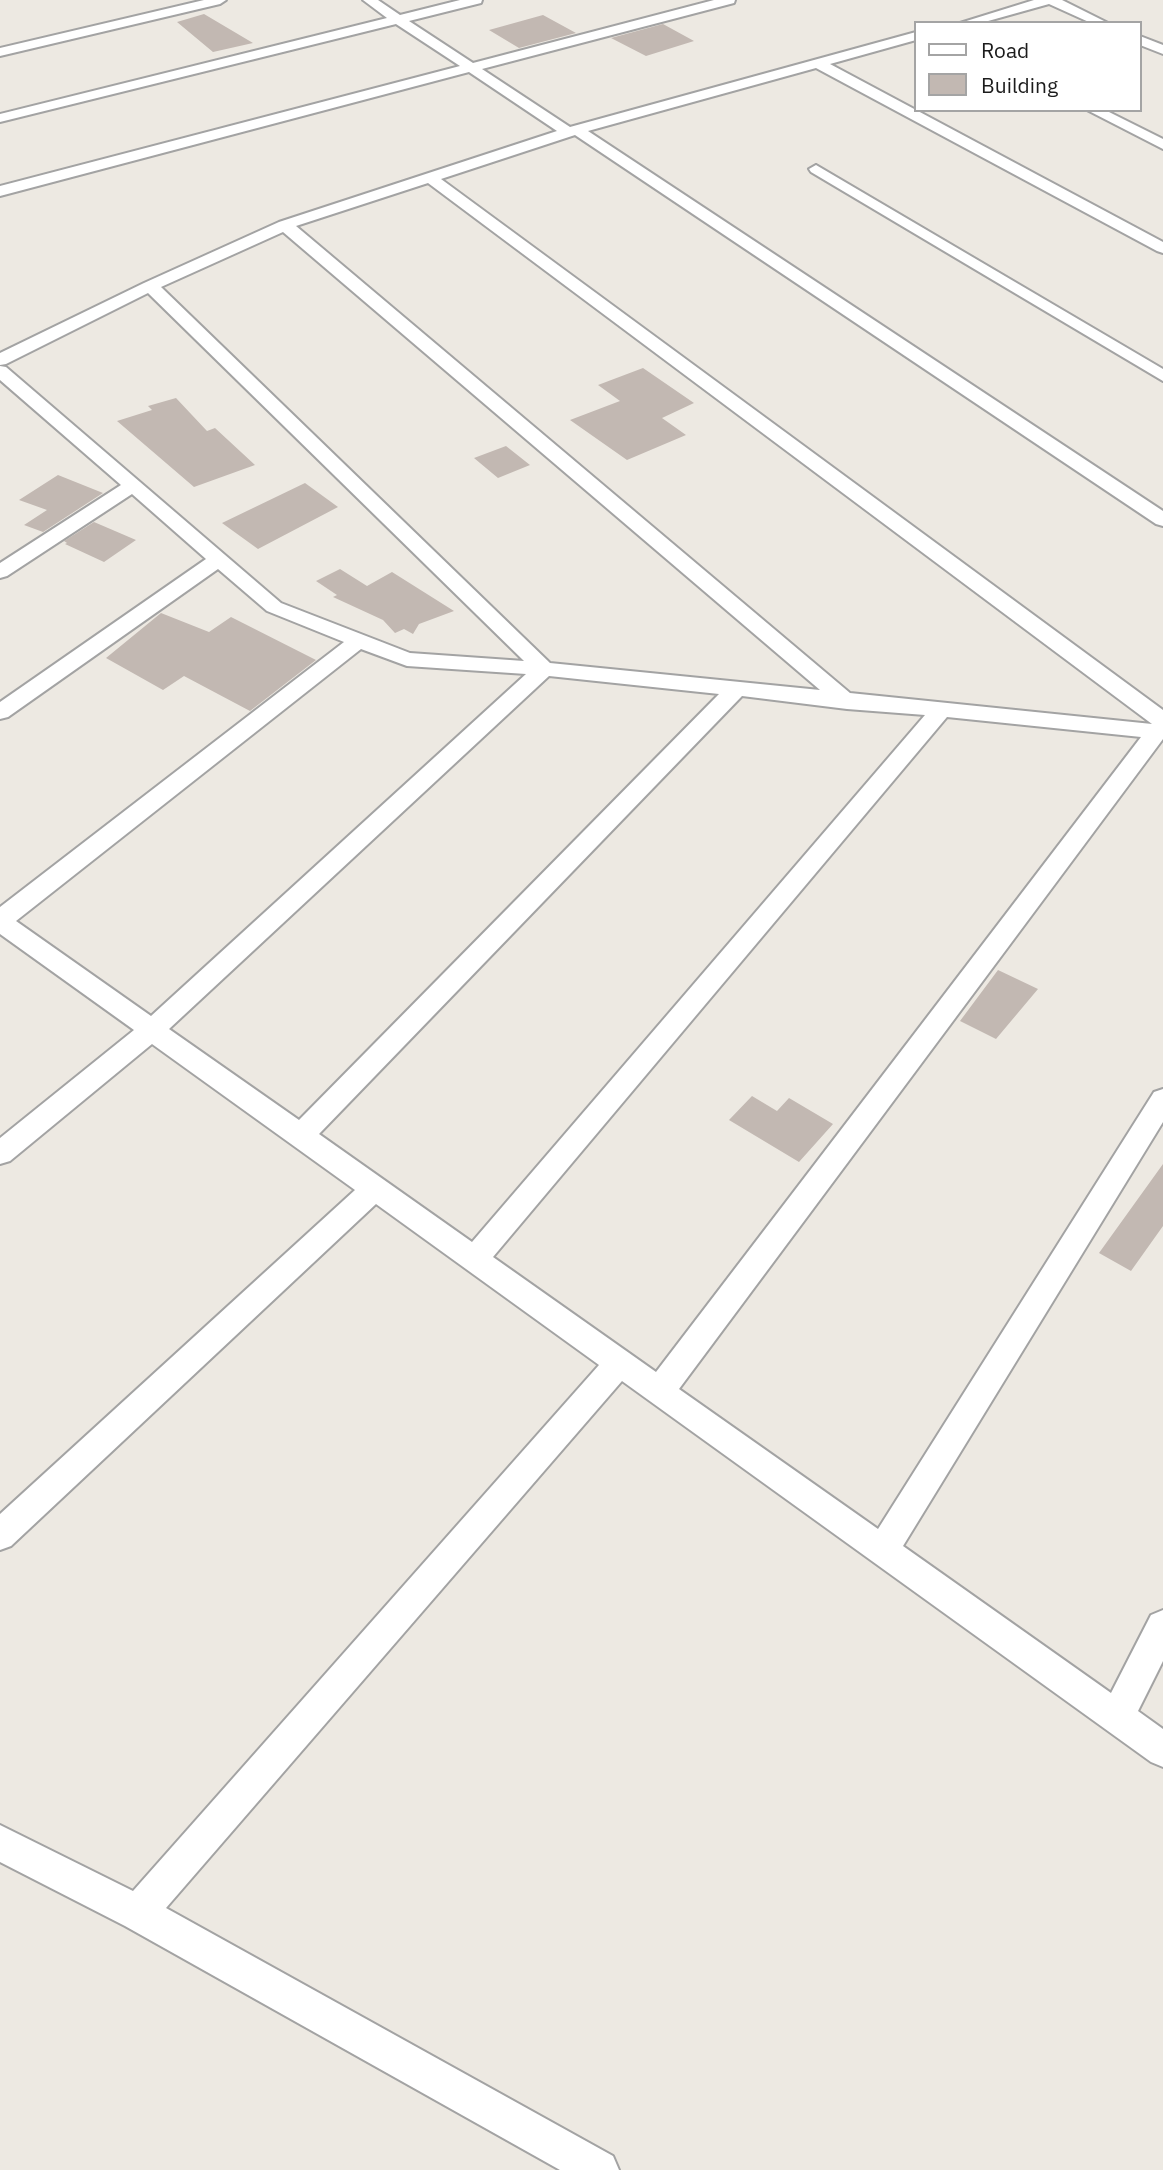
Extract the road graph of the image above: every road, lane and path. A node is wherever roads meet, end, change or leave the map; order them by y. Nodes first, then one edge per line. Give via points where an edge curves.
1 (220, 0) edge
2 (369, 0) edge
3 (475, 0) edge
4 (729, 0) edge
5 (1050, 0) edge
6 (398, 19) junction
7 (973, 21) edge
8 (1097, 21) edge
9 (914, 37) edge
10 (1142, 41) edge
11 (1163, 50) edge
12 (0, 51) edge
13 (818, 63) junction
14 (471, 68) junction
15 (1098, 112) edge
16 (0, 118) edge
17 (572, 131) junction
18 (1163, 145) edge
19 (816, 169) dead end
20 (428, 176) junction
21 (0, 191) edge
22 (285, 225) junction
23 (1163, 248) edge
24 (150, 286) junction
25 (0, 360) edge
26 (0, 371) edge
27 (1163, 376) edge
28 (133, 485) junction
29 (1163, 520) edge
30 (219, 559) junction
31 (0, 572) edge
32 (359, 640) junction
33 (544, 669) junction
34 (735, 690) junction
35 (847, 702) junction
36 (940, 711) junction
37 (0, 712) edge
38 (1161, 728) edge
39 (153, 1029) junction
40 (1163, 1099) edge
41 (301, 1135) junction
42 (0, 1153) edge
43 (375, 1188) junction
44 (475, 1259) junction
45 (620, 1362) junction
46 (660, 1391) junction
47 (0, 1535) edge
48 (883, 1550) junction
49 (1163, 1626) edge
50 (1117, 1717) junction
51 (1163, 1750) edge
52 (0, 1843) edge
53 (138, 1913) junction
54 (599, 2170) edge

1 - 12 street
2 - 6 street
3 - 6 street
4 - 14 street
5 - 7 street
5 - 8 street
6 - 14 street
6 - 16 street
9 - 13 street
10 - 11 street
13 - 17 street
13 - 23 street
14 - 17 street
14 - 21 street
15 - 18 street
17 - 20 street
17 - 29 street
19 - 27 street
20 - 22 street
20 - 38 street
22 - 24 street
22 - 35 street
24 - 25 street
24 - 33 street
26 - 28 street
28 - 30 street
28 - 31 street
30 - 32 street via 274,607
30 - 37 street
32 - 33 street via 407,659
32 - 39 street via 8,914 3,924
33 - 34 street
33 - 39 street
34 - 35 street
34 - 41 street
35 - 36 street
36 - 38 street
36 - 44 street
38 - 46 street
39 - 41 street
39 - 42 street
40 - 48 street
41 - 43 street
43 - 44 street
43 - 47 street
44 - 45 street
45 - 46 street
45 - 53 street
46 - 48 street
48 - 50 street
49 - 50 street
50 - 51 street
52 - 53 street
53 - 54 street

